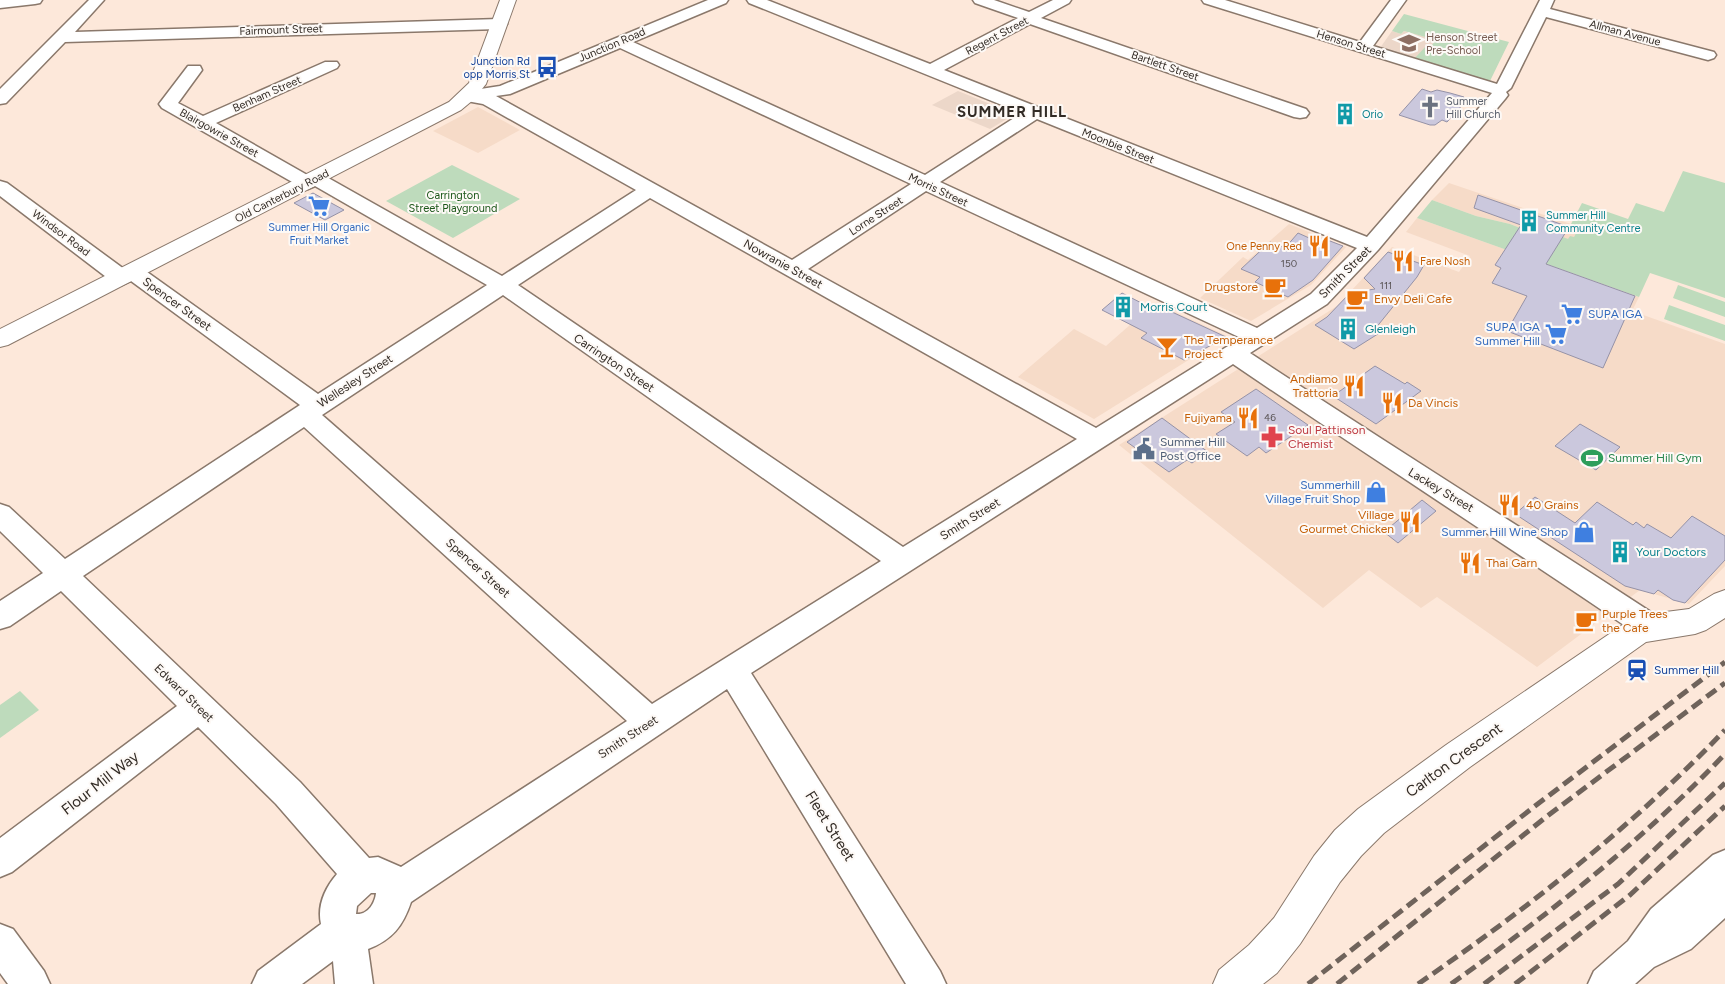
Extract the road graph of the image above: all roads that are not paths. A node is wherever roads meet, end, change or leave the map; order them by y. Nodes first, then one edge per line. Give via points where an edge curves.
1 (35, 0) edge
2 (97, 0) edge
3 (508, 0) edge
4 (721, 0) edge
5 (754, 0) edge
6 (980, 0) edge
7 (1064, 0) edge
8 (1209, 0) edge
9 (1399, 0) edge
10 (0, 2) edge
11 (1544, 6) edge
12 (1030, 18) junction
13 (499, 24) junction
14 (62, 37) junction
15 (620, 42) junction
16 (1364, 48) junction
17 (1708, 55) dead end
18 (331, 65) dead end
19 (194, 70) dead end
20 (930, 71) junction
21 (1498, 90) junction
22 (496, 95) junction
23 (467, 96) junction
24 (0, 99) edge
25 (1034, 113) junction
26 (1300, 113) dead end
27 (202, 124) junction
28 (312, 181) junction
29 (925, 184) junction
30 (0, 188) edge
31 (650, 190) junction
32 (1371, 246) junction
33 (793, 269) junction
34 (128, 275) junction
35 (502, 284) junction
36 (1258, 337) junction
37 (0, 340) edge
38 (1233, 353) junction
39 (311, 410) junction
40 (1096, 440) junction
41 (0, 514) edge
42 (902, 561) junction
43 (62, 575) junction
44 (1725, 603) edge
45 (0, 617) edge
46 (1650, 627) junction
47 (732, 669) junction
48 (193, 701) junction
49 (650, 722) junction
50 (0, 839) edge
51 (0, 860) edge
52 (1725, 867) edge
53 (363, 877) junction
54 (395, 892) junction
55 (1725, 894) edge
56 (346, 931) junction
57 (0, 942) edge
58 (1641, 954) junction
59 (31, 984) edge
60 (271, 984) edge
61 (354, 984) edge
62 (927, 984) edge
63 (1233, 984) edge
64 (1607, 984) edge

1 - 10 street
2 - 14 street
3 - 13 main road, Old Canterbury Road
4 - 15 street, Junction Road
5 - 20 street, Moonbie Street
6 - 12 street, Bartlett Street
7 - 12 street, Regent Street
8 - 16 street, Henson Street
9 - 16 street
11 - 17 street, Allman Avenue
11 - 21 street, Smith Street
12 - 20 street, Regent Street
12 - 26 street, Bartlett Street
13 - 14 street, Fairmount Street
13 - 23 main road, Old Canterbury Road via 477,84
14 - 24 street
15 - 22 street, Junction Road
15 - 29 street, Morris Street
16 - 21 street, Henson Street
18 - 27 street, Benham Street
19 - 27 street, Blairgowrie Street via 168,104
20 - 25 street, Moonbie Street
21 - 32 street, Smith Street
22 - 23 street, Nowranie Street
22 - 31 street, Nowranie Street
23 - 28 main road, Old Canterbury Road via 448,110
25 - 29 street, Lorne Street
25 - 32 street, Moonbie Street
27 - 28 street, Blairgowrie Street
28 - 34 main road, Old Canterbury Road
28 - 35 street, Carrington Street
29 - 33 street, Lorne Street
29 - 36 street, Morris Street
30 - 34 street, Windsor Road
31 - 33 street, Nowranie Street
31 - 35 street, Wellesley Street
32 - 36 street, Smith Street via 1319,299
33 - 40 street, Nowranie Street
34 - 37 main road, Old Canterbury Road
34 - 39 street, Spencer Street
35 - 39 street, Wellesley Street
35 - 42 street, Carrington Street
36 - 38 street, Smith Street
38 - 40 street, Smith Street
38 - 46 street, Lackey Street
39 - 43 street, Wellesley Street
39 - 49 street, Spencer Street
40 - 42 street, Smith Street
41 - 43 street, Edward Street
42 - 47 street, Smith Street
43 - 45 street, Wellesley Street
43 - 48 street, Edward Street
44 - 46 main road, Carlton Crescent via 1695,621
46 - 63 main road, Carlton Crescent via 1619,644 1482,739 1371,821 1327,869 1287,931 1263,959
47 - 49 street, Smith Street
47 - 62 street, Fleet Street
48 - 50 street, Flour Mill Way
48 - 51 street, Flour Mill Way
48 - 53 street, Edward Street via 288,794
49 - 54 street, Smith Street
52 - 58 street via 1664,922
53 - 54 street via 385,877
53 - 56 street via 346,889 337,907 339,924
54 - 56 street via 391,911 376,927 357,933
55 - 58 street via 1678,936
56 - 60 street
56 - 61 street
57 - 59 street
58 - 64 street

